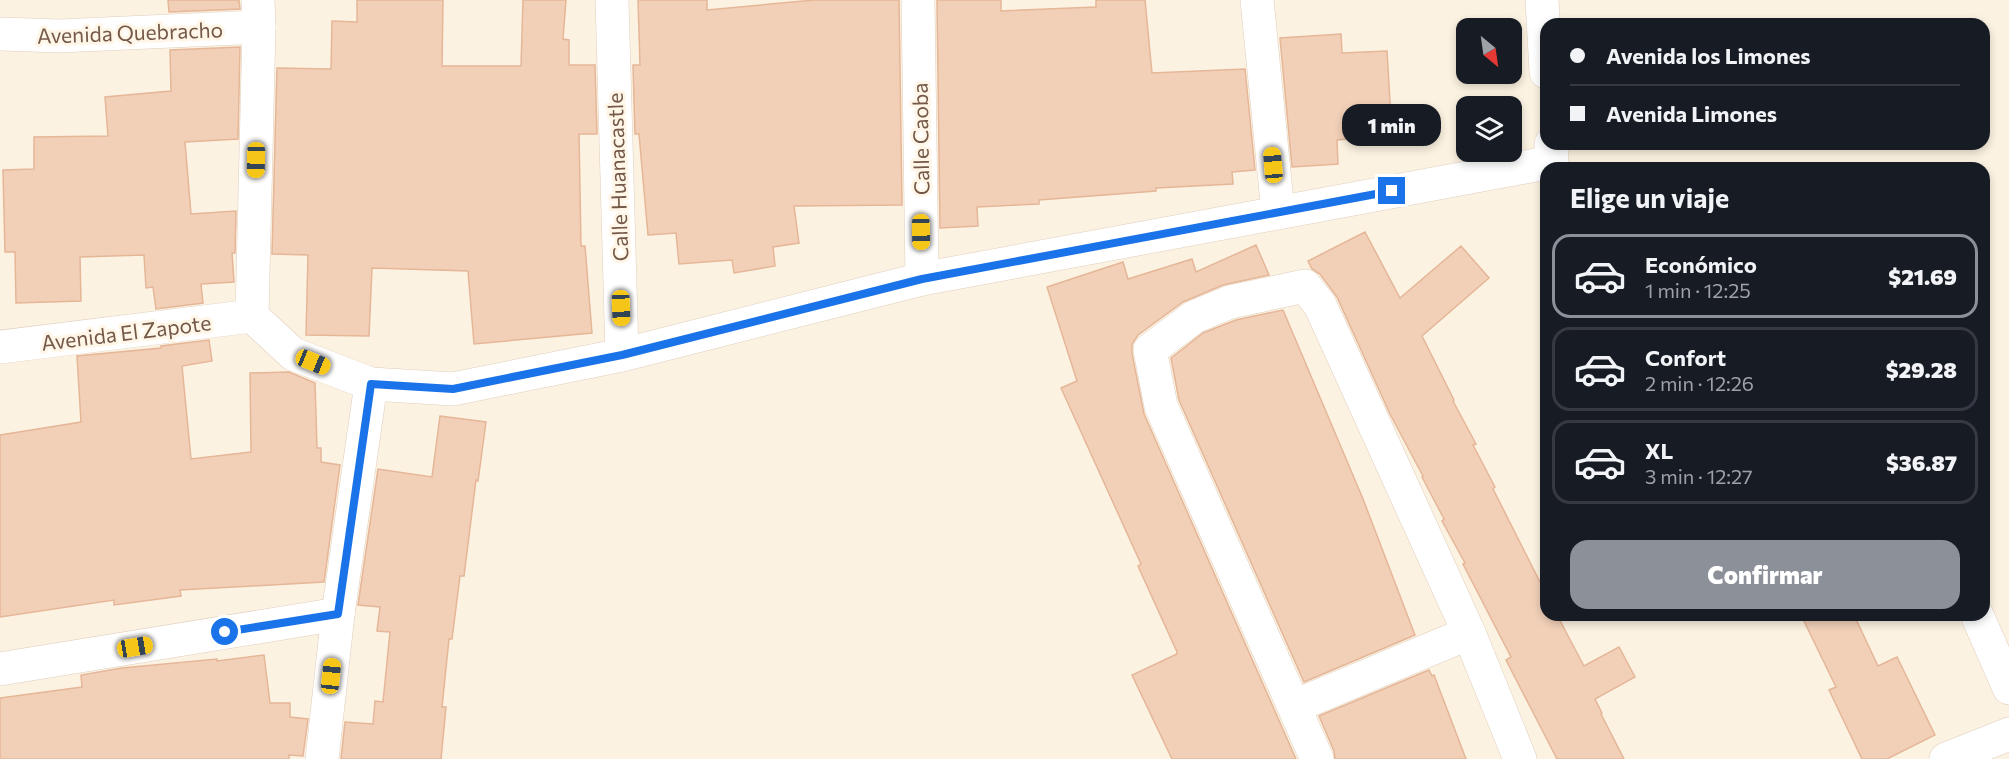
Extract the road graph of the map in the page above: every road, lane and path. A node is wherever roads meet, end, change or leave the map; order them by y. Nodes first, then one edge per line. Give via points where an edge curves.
1 (612, 0) edge
2 (918, 0) edge
3 (1257, 0) edge
4 (1542, 0) edge
5 (259, 14) edge
6 (1543, 18) edge
7 (0, 34) edge
8 (1551, 153) edge
9 (1278, 212) junction
10 (922, 279) junction
11 (252, 316) junction
12 (0, 347) edge
13 (622, 355) junction
14 (371, 384) junction
15 (338, 614) junction
16 (1980, 621) edge
17 (1469, 633) junction
18 (0, 669) edge
19 (2009, 688) edge
20 (1295, 706) junction
21 (2009, 734) edge
22 (322, 759) edge
23 (1317, 759) edge
24 (1520, 759) edge
25 (1946, 759) edge

1 - 13 street, Calle Huanacastle
2 - 10 street, Calle Caoba
3 - 9 street
4 - 6 street
5 - 7 street, Avenida Quebracho via 60,36
5 - 11 street
8 - 9 street
9 - 10 street
10 - 13 street
11 - 12 street, Avenida El Zapote
11 - 14 street via 293,354
13 - 14 street via 453,389
14 - 15 street
15 - 18 street
15 - 22 street
16 - 19 street
17 - 20 street
17 - 20 street via 1320,305 1305,286 1230,302 1194,317 1150,350 1161,406
17 - 24 street
20 - 23 street
21 - 25 street

